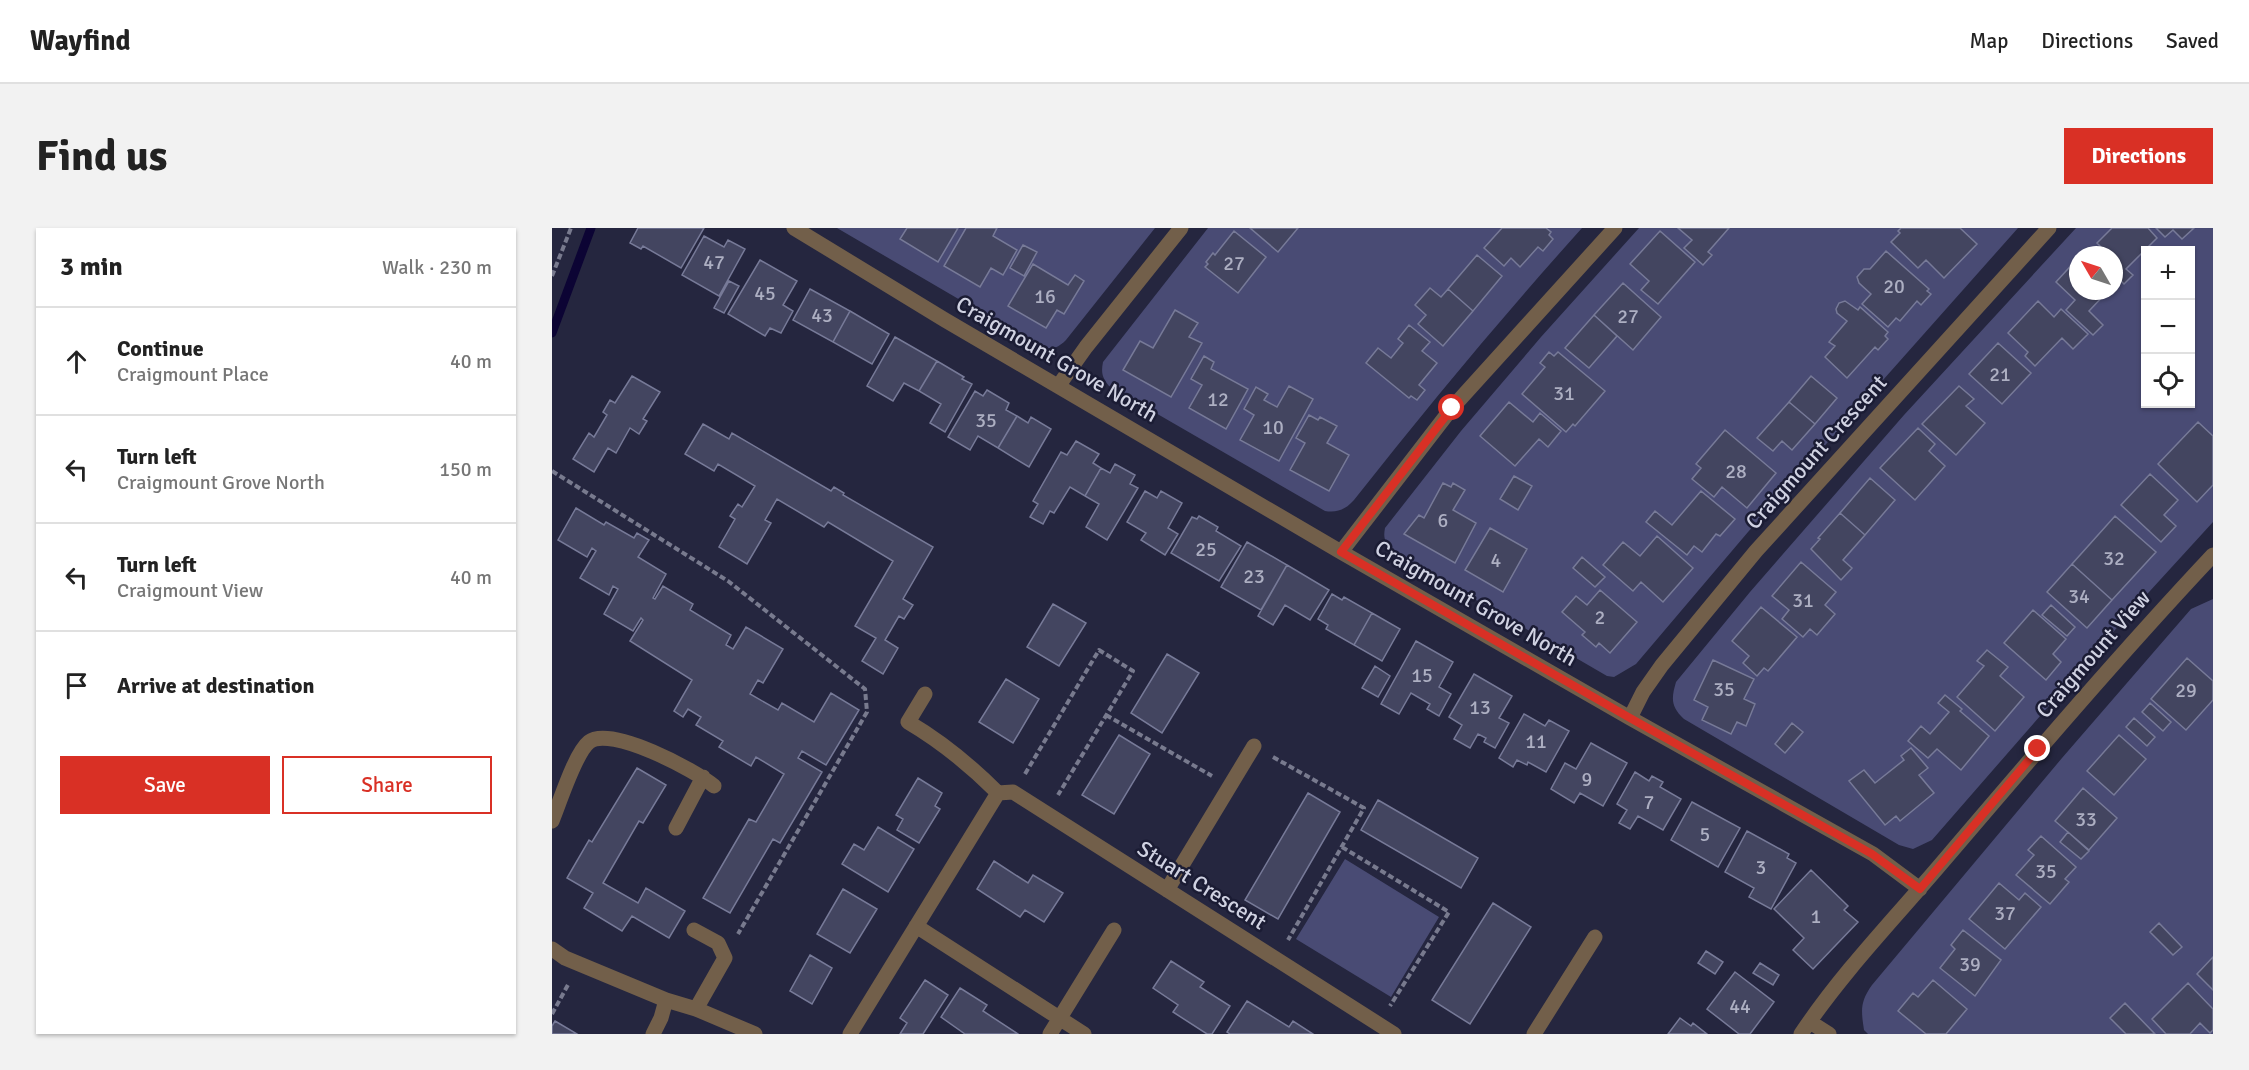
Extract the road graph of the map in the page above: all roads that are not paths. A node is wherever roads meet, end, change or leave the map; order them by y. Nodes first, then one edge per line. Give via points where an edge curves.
1 (794, 228) edge
2 (1181, 228) edge
3 (1615, 228) edge
4 (2049, 228) edge
5 (1059, 385) junction
6 (1341, 552) junction
7 (2213, 555) edge
8 (925, 694) dead end
9 (1630, 718) junction
10 (1254, 746) road end
11 (1006, 792) junction
12 (552, 821) edge
13 (676, 828) dead end
14 (1920, 889) junction
15 (1167, 890) junction
16 (916, 926) junction
17 (694, 930) dead end
18 (1114, 930) dead end
19 (1595, 937) dead end
20 (552, 949) edge
21 (666, 1000) junction
22 (696, 1009) junction
23 (1060, 1018) junction
24 (1806, 1028) edge
25 (1376, 1029) edge
26 (653, 1034) edge
27 (755, 1034) edge
28 (850, 1034) edge
29 (1050, 1034) edge
30 (1084, 1034) edge
31 (1394, 1034) edge
32 (1534, 1034) edge
33 (1829, 1034) edge

1 - 5 street, Craigmount Grove North
2 - 5 street
3 - 6 street via 1452,408
4 - 9 street, Craigmount Crescent via 1756,551 1662,665
5 - 6 street, Craigmount Grove North
6 - 9 street, Craigmount Grove North
7 - 14 street, Craigmount View via 2159,612
8 - 11 street, Stuart Crescent via 908,722 938,739
9 - 14 street, Craigmount Grove North via 1872,854
10 - 15 street
11 - 15 street, Stuart Crescent via 1047,813
11 - 16 street
12 - 13 street via 581,750 590,740 603,737 643,747 708,782
14 - 24 street, Craigmount View
15 - 25 street, Stuart Crescent via 1277,959
16 - 23 street
16 - 28 street
17 - 22 street via 718,943 724,958
18 - 23 street
19 - 32 street
20 - 21 street
21 - 22 street
21 - 26 street
22 - 27 street
23 - 29 street
23 - 30 street
24 - 33 street
25 - 31 street, Stuart Crescent

